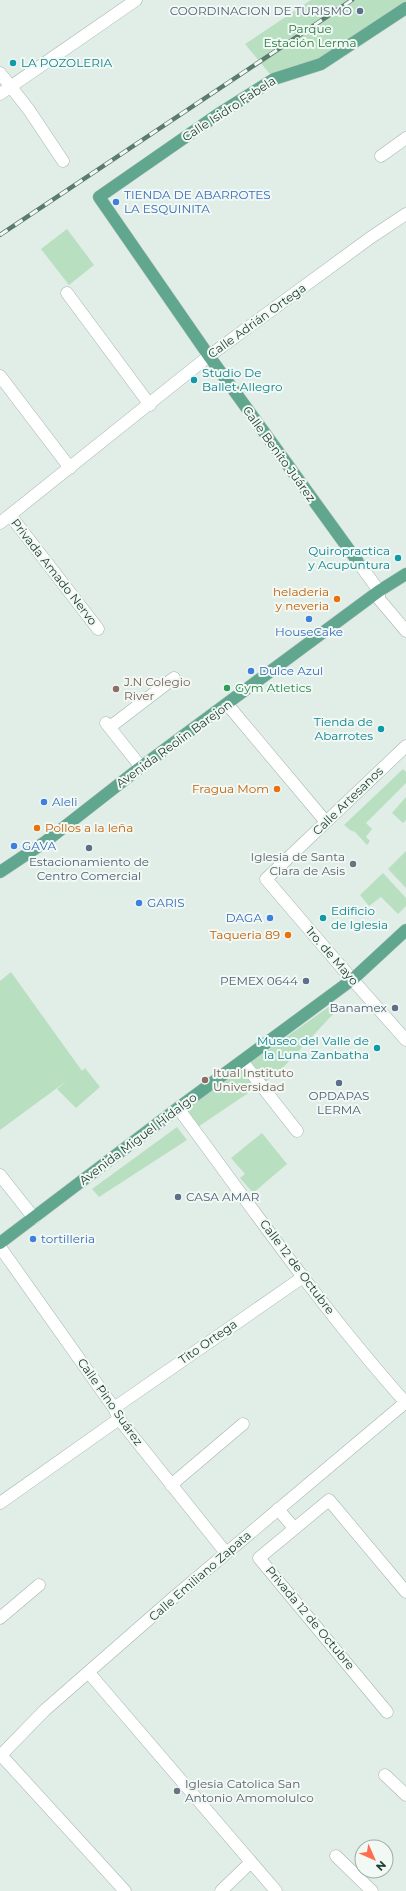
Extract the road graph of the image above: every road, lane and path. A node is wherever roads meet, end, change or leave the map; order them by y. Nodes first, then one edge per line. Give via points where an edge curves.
1 (136, 0) edge
2 (406, 8) edge
3 (0, 73) edge
4 (10, 87) junction
5 (0, 94) edge
6 (406, 138) edge
7 (380, 156) dead end
8 (63, 161) dead end
9 (99, 197) joint
10 (406, 214) edge
11 (66, 293) dead end
12 (209, 356) junction
13 (0, 376) edge
14 (150, 405) junction
15 (70, 468) junction
16 (10, 515) junction
17 (0, 523) edge
18 (358, 562) joint
19 (406, 574) edge
20 (380, 591) junction
21 (98, 629) dead end
22 (406, 631) edge
23 (174, 678) dead end
24 (227, 704) junction
25 (406, 746) edge
26 (141, 767) junction
27 (326, 822) junction
28 (0, 872) edge
29 (272, 872) joint
30 (406, 930) edge
31 (353, 979) junction
32 (406, 1040) edge
33 (242, 1061) junction
34 (178, 1108) junction
35 (297, 1131) dead end
36 (0, 1175) edge
37 (34, 1218) junction
38 (0, 1243) edge
39 (0, 1247) edge
40 (303, 1277) junction
41 (406, 1402) edge
42 (117, 1413) junction
43 (243, 1424) dead end
44 (171, 1485) junction
45 (0, 1503) edge
46 (278, 1509) junction
47 (294, 1528) junction
48 (226, 1553) junction
49 (39, 1586) dead end
50 (406, 1592) edge
51 (0, 1618) edge
52 (89, 1673) junction
53 (387, 1712) dead end
54 (0, 1755) edge
55 (385, 1775) dead end
56 (406, 1795) edge
57 (336, 1856) dead end
58 (251, 1862) junction
59 (125, 1891) edge
60 (221, 1891) edge
61 (276, 1891) edge
62 (372, 1891) edge

1 - 4 street
2 - 9 main road, Calle Isidro Fabela via 321,64 274,79
3 - 4 street
4 - 5 street
4 - 8 street via 29,110
6 - 7 street
9 - 12 main road, Calle Benito Juárez
10 - 12 street, Calle Adrián Ortega
11 - 14 street
12 - 14 street, Calle Adrián Ortega
12 - 18 main road, Calle Benito Juárez
13 - 15 street
14 - 15 street, Calle Adrián Ortega
15 - 16 street, Calle Adrián Ortega
16 - 17 street, Calle Adrián Ortega
16 - 21 street, Privada Amado Nervo
18 - 20 street, Calle Benito Juárez
19 - 20 main road, Avenida Reolin Barejon
20 - 22 street, Calle Benito Juárez via 379,599
20 - 24 main road, Avenida Reolin Barejon
23 - 26 street via 107,724
24 - 26 main road, Avenida Reolin Barejon
24 - 27 street
25 - 27 street, Calle Artesanos
26 - 28 main road, Avenida Reolin Barejon via 45,842
27 - 29 street, Calle Artesanos
29 - 31 street, 1ro. de Mayo via 267,877 268,882
30 - 31 main road, Avenida Miguel Hidalgo
31 - 32 street, 1ro. de Mayo
31 - 33 main road, Avenida Miguel Hidalgo
33 - 34 main road, Avenida Miguel Hidalgo
33 - 35 street
34 - 37 main road, Avenida Miguel Hidalgo
34 - 40 street, Calle 12 de Octubre
36 - 37 street
37 - 38 main road, Avenida Miguel Hidalgo
39 - 42 street, Calle Pino Suárez
40 - 41 street, Calle 12 de Octubre
40 - 42 street, Tito Ortega
41 - 46 street, Calle Emiliano Zapata
42 - 44 street, Calle Pino Suárez
42 - 45 street, Tito Ortega
43 - 44 street
44 - 48 street, Calle Pino Suárez
46 - 47 street
46 - 48 street, Calle Emiliano Zapata
47 - 50 street, Privada 12 de Octubre via 329,1500
47 - 53 street, Privada 12 de Octubre via 259,1558
48 - 52 street, Calle Emiliano Zapata
49 - 51 street
52 - 54 street, Calle Emiliano Zapata via 45,1710
52 - 58 street
54 - 59 street
55 - 56 street
57 - 62 street
58 - 60 street
58 - 61 street

